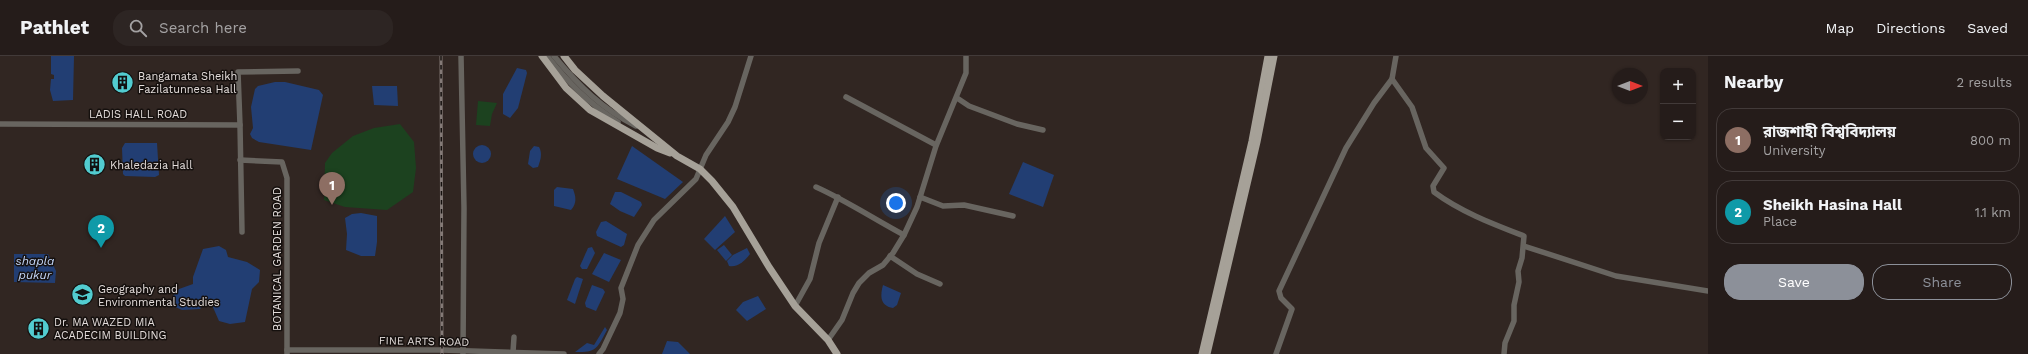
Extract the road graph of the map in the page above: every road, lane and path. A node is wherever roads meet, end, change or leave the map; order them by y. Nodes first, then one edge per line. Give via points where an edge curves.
1 (461, 56) edge
2 (542, 56) edge
3 (547, 56) edge
4 (554, 56) edge
5 (564, 56) edge
6 (751, 56) edge
7 (966, 56) edge
8 (1268, 56) edge
9 (1274, 56) edge
10 (1396, 56) edge
11 (298, 71) dead end
12 (1392, 79) junction
13 (846, 97) dead end
14 (957, 98) junction
15 (625, 123) junction
16 (0, 124) edge
17 (240, 125) junction
18 (644, 129) junction
19 (1043, 130) dead end
20 (638, 136) junction
21 (936, 144) junction
22 (677, 156) junction
23 (240, 160) junction
24 (700, 169) junction
25 (816, 187) dead end
26 (838, 197) junction
27 (920, 197) junction
28 (1013, 216) dead end
29 (242, 232) dead end
30 (904, 234) junction
31 (1524, 246) junction
32 (890, 256) junction
33 (940, 284) dead end
34 (1708, 291) edge
35 (795, 306) junction
36 (514, 337) dead end
37 (828, 340) junction
38 (287, 352) edge
39 (463, 352) edge
40 (513, 352) junction
41 (564, 354) edge
42 (599, 354) edge
43 (837, 354) edge
44 (1202, 354) edge
45 (1207, 354) edge
46 (1276, 354) edge
47 (1504, 354) edge

1 - 39 street
2 - 20 main road via 566,88 590,110
3 - 15 street via 572,86 596,108
4 - 15 street via 599,104
5 - 18 main road via 603,96
6 - 24 street via 735,107
7 - 14 street via 966,73
8 - 44 main road via 1252,141
9 - 45 main road via 1257,142
10 - 12 street
11 - 17 street via 238,72
12 - 31 street via 1412,107 1426,148 1444,168 1433,186 1434,192 1447,202 1524,236
12 - 46 street via 1346,148 1279,291 1281,298 1292,309
13 - 21 street
14 - 19 street via 969,106 1017,124
14 - 21 street
15 - 18 street
15 - 20 street
16 - 17 street, LADIS HALL ROAD
17 - 23 street
18 - 22 main road
20 - 22 main road via 656,148
21 - 27 street
22 - 24 main road
23 - 29 street
23 - 38 street, BOTANICAL GARDEN ROAD via 282,162 287,178
24 - 35 main road via 733,207
24 - 42 street via 696,179 654,220 638,245 621,288 623,298 620,313
25 - 26 street
26 - 30 street
26 - 35 street via 819,243 810,280
27 - 28 street via 943,206 964,205
27 - 30 street
30 - 32 street
31 - 34 street via 1616,276
31 - 47 street via 1518,271 1514,321 1505,343
32 - 33 street via 917,274
32 - 37 street via 883,265 859,283 842,320
35 - 37 main road
36 - 40 street
37 - 43 main road
38 - 39 street, FINE ARTS ROAD
39 - 40 street, FINE ARTS ROAD
40 - 41 street, FINE ARTS ROAD

